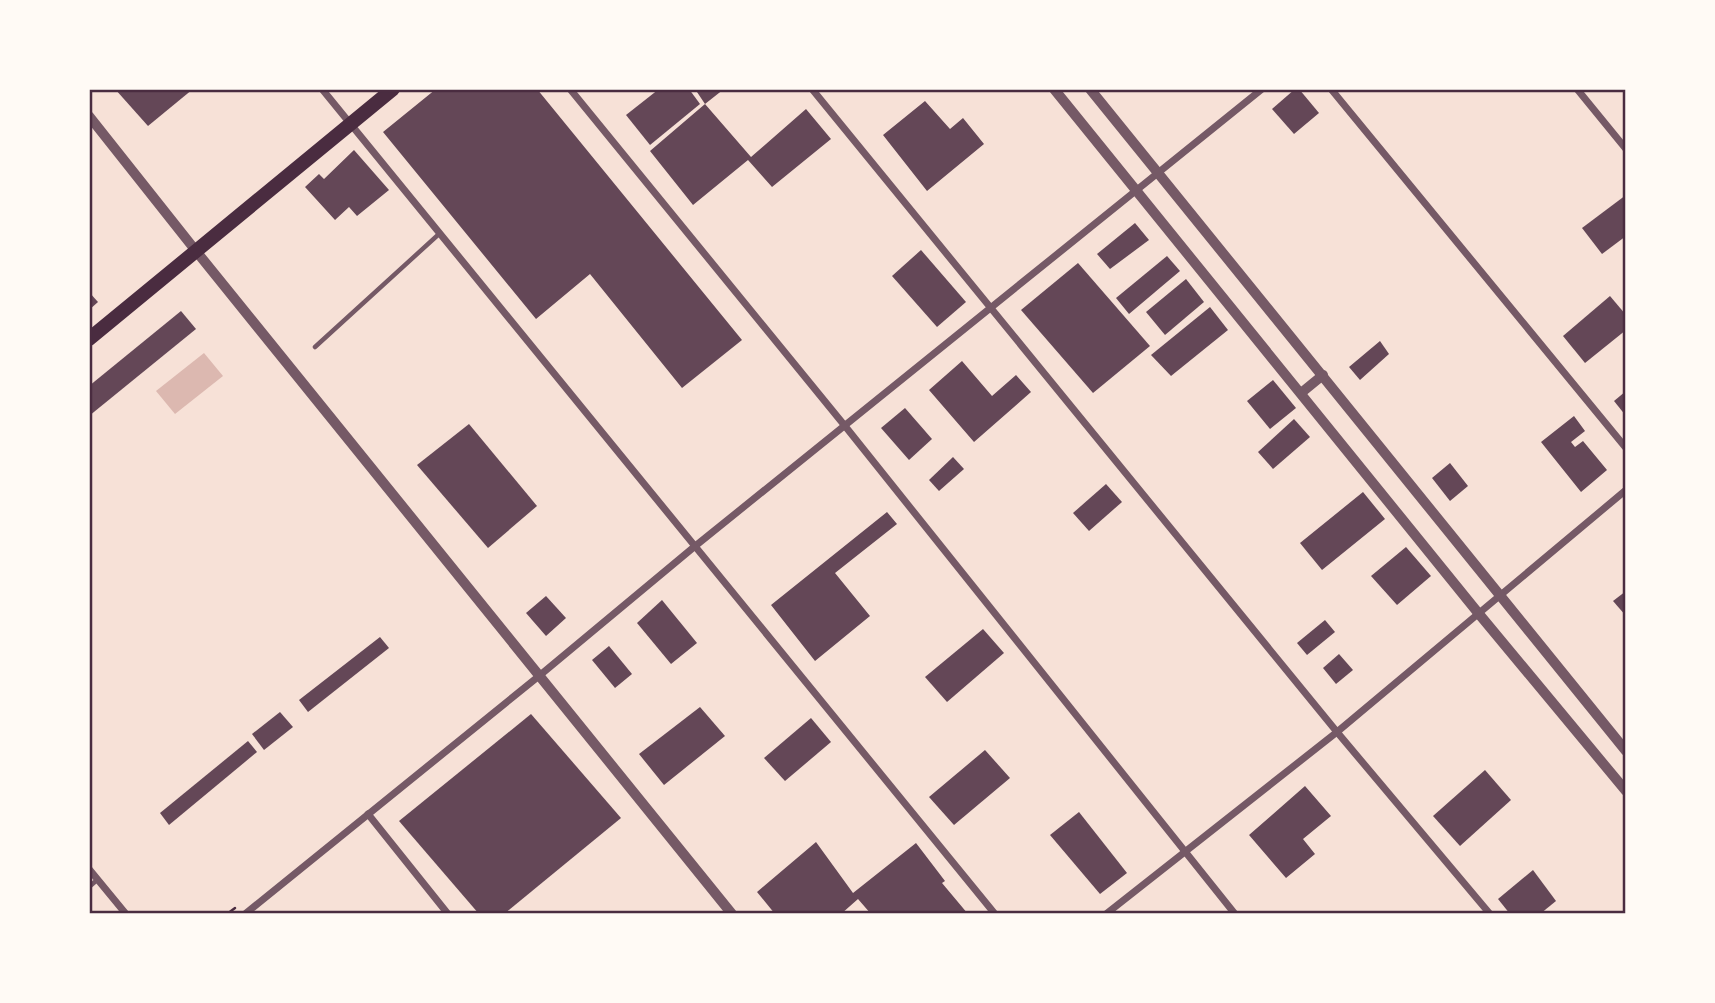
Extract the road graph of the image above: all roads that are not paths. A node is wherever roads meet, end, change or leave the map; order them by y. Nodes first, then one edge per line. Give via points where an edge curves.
1 (322, 89) edge
2 (393, 89) edge
3 (569, 89) edge
4 (811, 89) edge
5 (1054, 89) edge
6 (1090, 89) edge
7 (1262, 89) edge
8 (1331, 89) edge
9 (1577, 89) edge
10 (89, 116) edge
11 (350, 124) junction
12 (1626, 149) edge
13 (1157, 173) junction
14 (1136, 191) junction
15 (439, 234) junction
16 (196, 251) junction
17 (992, 308) junction
18 (89, 339) edge
19 (315, 347) dead end
20 (1323, 375) junction
21 (1301, 393) junction
22 (845, 426) junction
23 (1626, 448) edge
24 (1626, 490) edge
25 (694, 547) junction
26 (1499, 597) junction
27 (1479, 614) junction
28 (539, 676) junction
29 (1595, 714) junction
30 (1576, 730) junction
31 (1337, 732) junction
32 (1626, 751) edge
33 (1626, 791) edge
34 (368, 814) junction
35 (1184, 851) junction
36 (89, 869) edge
37 (98, 879) junction
38 (89, 887) edge
39 (126, 914) edge
40 (245, 914) edge
41 (448, 914) edge
42 (732, 914) edge
43 (995, 914) edge
44 (1106, 914) edge
45 (1235, 914) edge
46 (1490, 914) edge

1 - 11 street
2 - 11 main road
3 - 22 street
4 - 17 street
5 - 14 street
6 - 13 street
7 - 13 street
8 - 23 street
9 - 12 street
10 - 16 street
11 - 15 street
11 - 16 main road
13 - 14 street
13 - 20 street
14 - 17 street
14 - 21 street
15 - 19 lane
15 - 25 street
16 - 18 main road
16 - 28 street
17 - 22 street
17 - 31 street
20 - 21 street
20 - 26 street
21 - 27 street
22 - 25 street
22 - 35 street
24 - 26 street
25 - 28 street
25 - 43 street
26 - 27 street
26 - 29 street
27 - 30 street
27 - 31 street
28 - 34 street
28 - 42 street
29 - 30 street
29 - 32 street
30 - 33 street
31 - 35 street
31 - 46 street
34 - 40 street
34 - 41 street
35 - 44 street
35 - 45 street
36 - 37 street
37 - 38 lane
37 - 39 street

